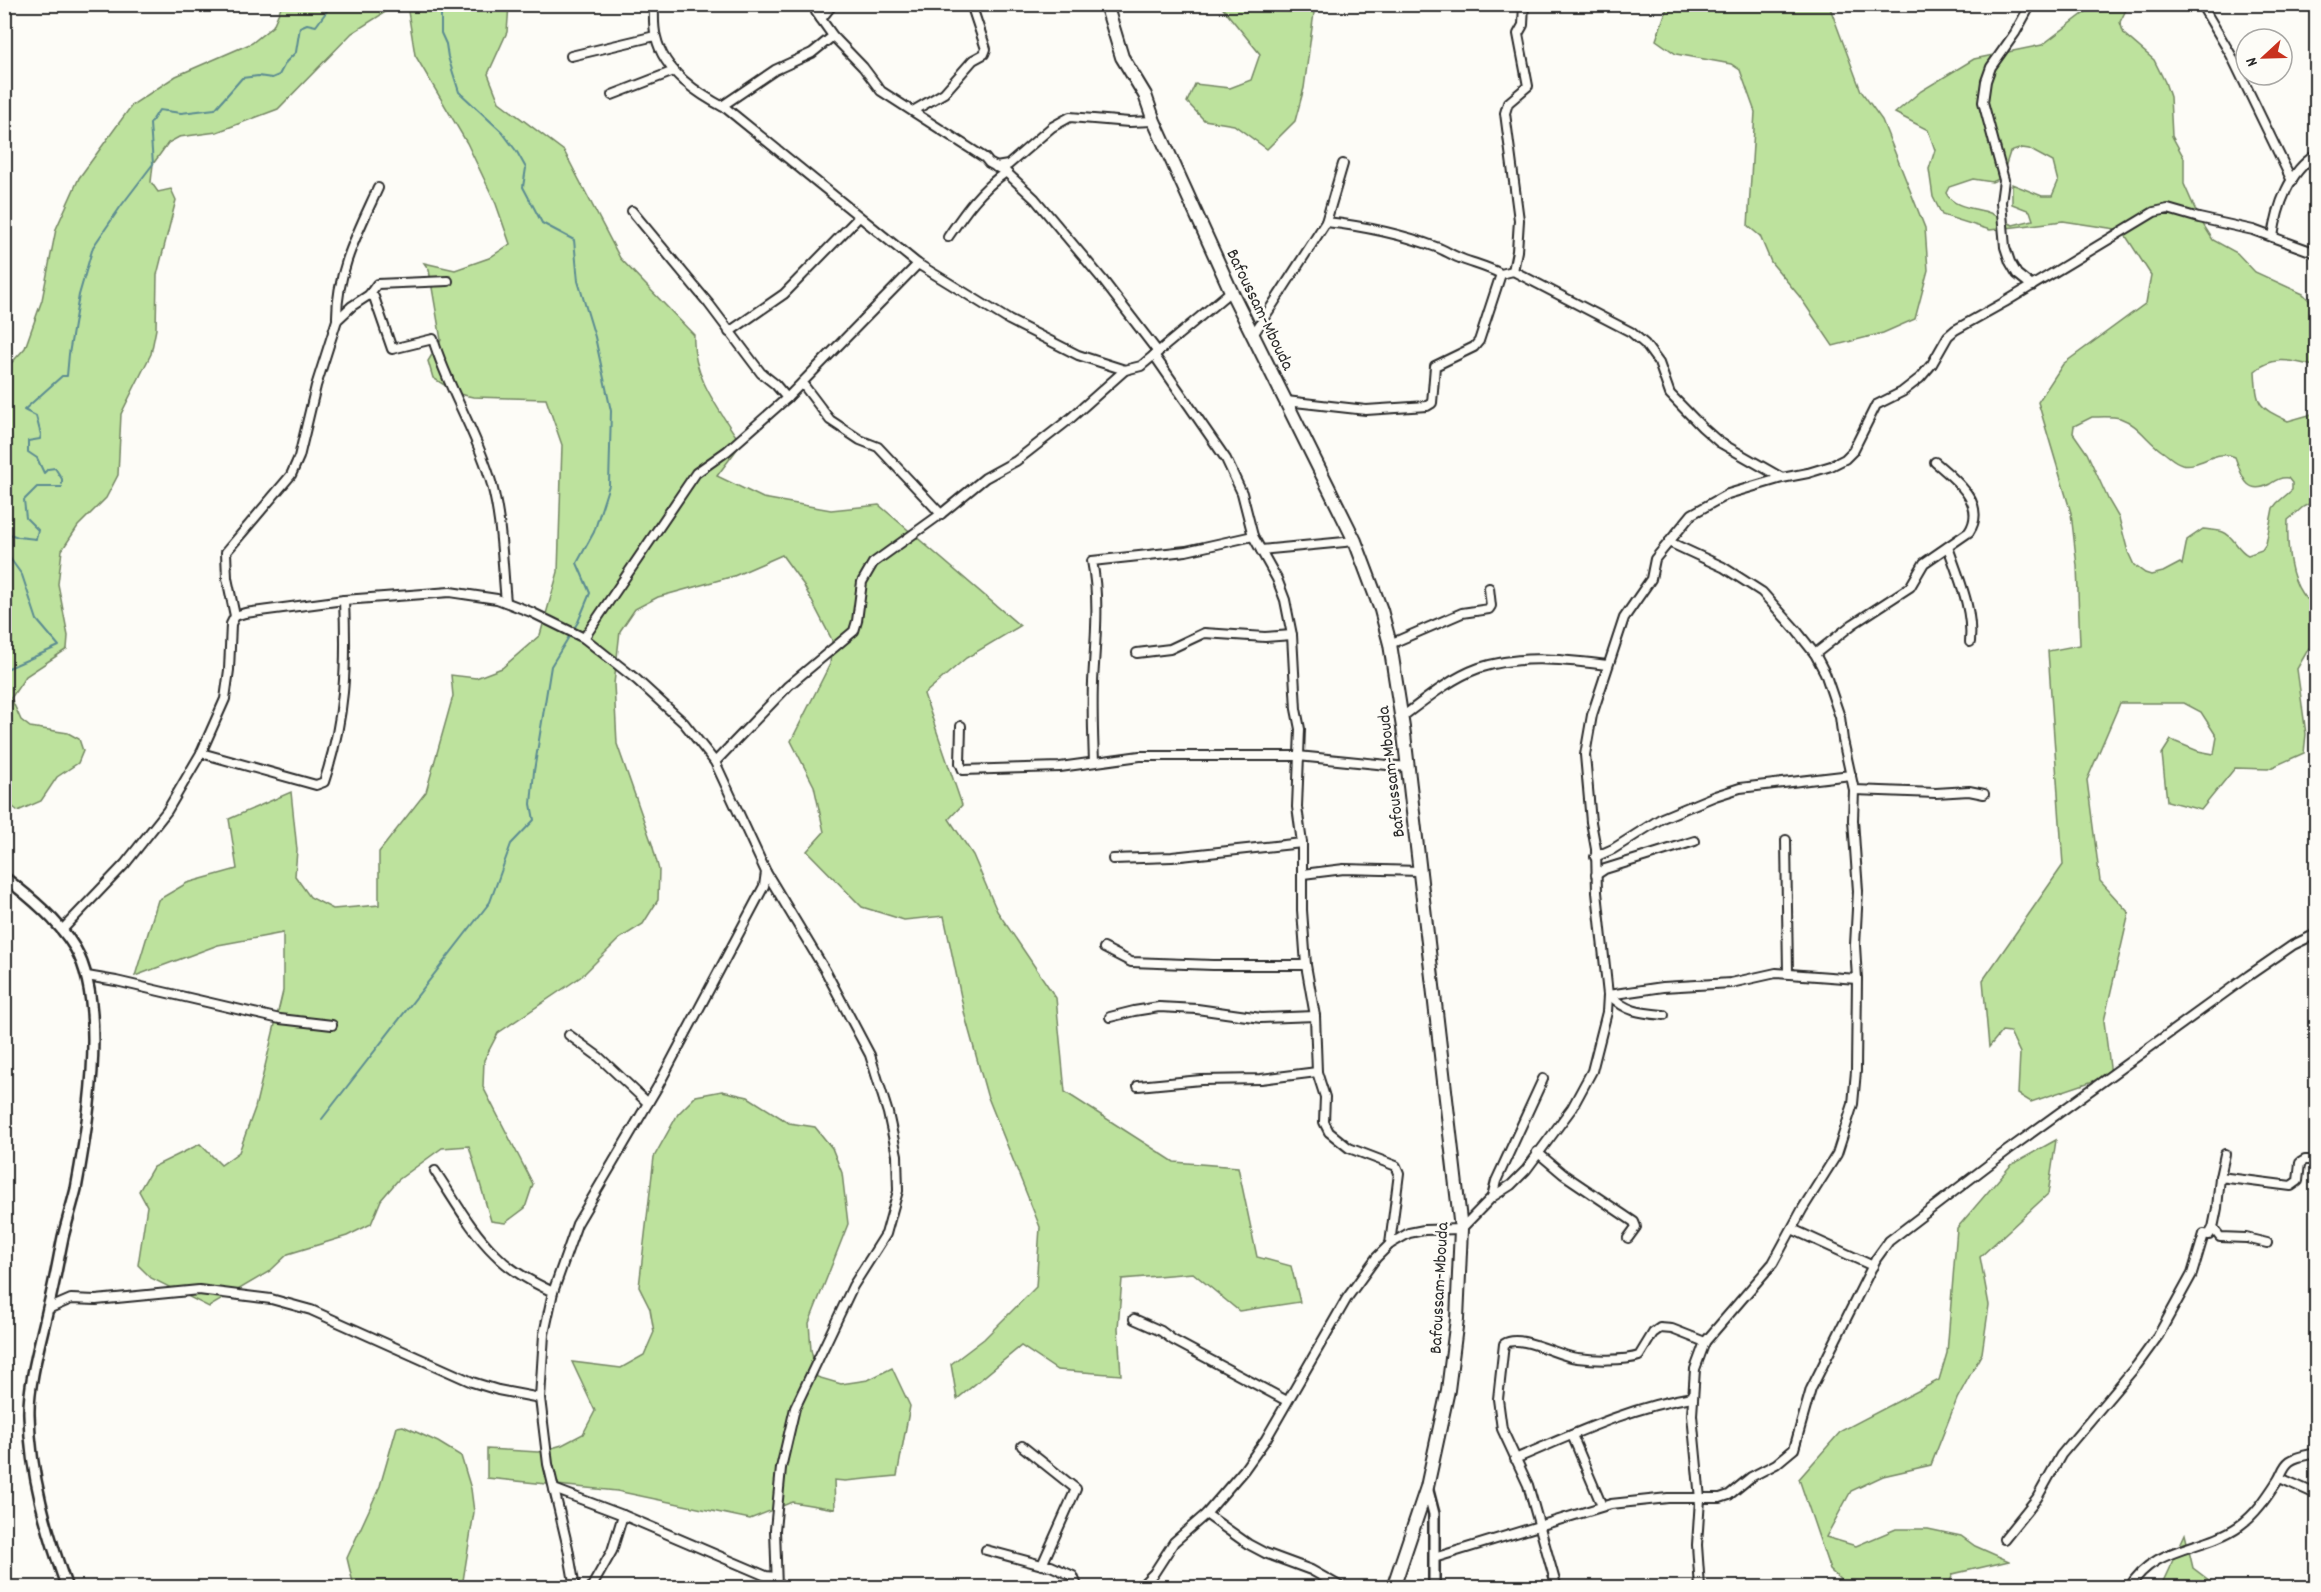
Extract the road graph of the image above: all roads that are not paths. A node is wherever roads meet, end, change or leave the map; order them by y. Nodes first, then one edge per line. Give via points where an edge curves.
1 (654, 4) edge
2 (814, 4) edge
3 (833, 4) edge
4 (971, 4) edge
5 (1106, 4) edge
6 (1524, 4) edge
7 (2031, 4) edge
8 (2201, 4) edge
9 (821, 19) junction
10 (655, 36) junction
11 (832, 36) junction
12 (571, 56) dead end
13 (674, 71) junction
14 (612, 95) dead end
15 (722, 106) junction
16 (914, 111) junction
17 (1154, 121) junction
18 (2316, 155) edge
19 (1343, 164) dead end
20 (996, 167) junction
21 (1006, 172) junction
22 (2292, 181) junction
23 (378, 188) dead end
24 (632, 211) dead end
25 (858, 217) junction
26 (1326, 222) junction
27 (948, 237) dead end
28 (2273, 237) junction
29 (2316, 253) edge
30 (918, 264) junction
31 (1514, 271) junction
32 (1501, 274) junction
33 (448, 281) dead end
34 (2032, 286) junction
35 (1231, 291) junction
36 (369, 295) junction
37 (337, 320) junction
38 (729, 332) junction
39 (1253, 335) junction
40 (1156, 354) junction
41 (1125, 370) junction
42 (802, 383) junction
43 (787, 398) junction
44 (1286, 402) junction
45 (1935, 462) dead end
46 (1782, 478) junction
47 (941, 514) junction
48 (1253, 536) junction
49 (1354, 541) junction
50 (1669, 542) junction
51 (1948, 547) junction
52 (1261, 550) junction
53 (1489, 588) dead end
54 (344, 600) junction
55 (506, 602) junction
56 (235, 616) junction
57 (1292, 635) junction
58 (584, 638) junction
59 (1970, 642) dead end
60 (1390, 644) junction
61 (1137, 653) dead end
62 (1815, 654) junction
63 (1607, 665) junction
64 (1402, 717) junction
65 (961, 726) dead end
66 (201, 753) junction
67 (1298, 756) junction
68 (715, 762) junction
69 (1094, 762) junction
70 (1407, 767) junction
71 (1851, 775) junction
72 (1854, 790) junction
73 (1984, 794) dead end
74 (1786, 840) dead end
75 (1695, 841) dead end
76 (1302, 843) junction
77 (1595, 857) junction
78 (1113, 859) dead end
79 (1420, 871) junction
80 (766, 872) junction
81 (1303, 874) junction
82 (1596, 875) junction
83 (4, 877) edge
84 (62, 930) junction
85 (2316, 934) edge
86 (1104, 948) dead end
87 (1306, 965) junction
88 (1788, 973) junction
89 (87, 976) junction
90 (1857, 979) junction
91 (1609, 995) junction
92 (1315, 1016) junction
93 (1664, 1016) dead end
94 (1110, 1017) dead end
95 (333, 1025) dead end
96 (569, 1035) dead end
97 (1317, 1072) junction
98 (1543, 1079) dead end
99 (1138, 1086) dead end
100 (648, 1102) junction
101 (1538, 1152) junction
102 (2225, 1154) dead end
103 (2316, 1160) edge
104 (435, 1171) dead end
105 (2220, 1177) junction
106 (1492, 1197) junction
107 (2213, 1228) junction
108 (1461, 1229) junction
109 (1792, 1229) junction
110 (1628, 1238) dead end
111 (2267, 1243) dead end
112 (1390, 1244) junction
113 (1873, 1266) junction
114 (553, 1292) junction
115 (48, 1309) junction
116 (1134, 1319) dead end
117 (1705, 1342) junction
118 (1692, 1397) junction
119 (540, 1398) junction
120 (1287, 1401) junction
121 (1572, 1435) junction
122 (1022, 1446) dead end
123 (2316, 1453) edge
124 (1515, 1459) junction
125 (2280, 1478) junction
126 (1427, 1487) junction
127 (554, 1489) junction
128 (2316, 1494) edge
129 (1700, 1499) junction
130 (1602, 1506) junction
131 (1206, 1514) junction
132 (623, 1515) junction
133 (1540, 1525) junction
134 (2004, 1539) dead end
135 (986, 1550) dead end
136 (1434, 1558) junction
137 (1042, 1565) junction
138 (766, 1576) junction
139 (776, 1577) junction
140 (67, 1587) edge
141 (575, 1587) edge
142 (591, 1587) edge
143 (775, 1587) edge
144 (1078, 1587) edge
145 (1139, 1587) edge
146 (1343, 1587) edge
147 (1393, 1587) edge
148 (1434, 1587) edge
149 (1557, 1587) edge
150 (1700, 1587) edge
151 (2129, 1587) edge

1 - 10 street
2 - 9 street
3 - 9 street
4 - 16 street via 986,49 984,54 973,60 944,93
5 - 17 highway, Bafoussam-Mbouda via 1122,57 1146,95
6 - 31 street via 1523,25 1518,34 1528,86 1508,103 1504,113 1519,220
7 - 34 street via 1991,67 1983,102 2004,180 2001,201 2005,247 2017,274
8 - 22 street via 2231,55
9 - 11 street
10 - 12 street
10 - 13 street
11 - 15 street via 812,53 775,70
11 - 16 street via 881,91
13 - 14 street
13 - 15 street
15 - 25 street
16 - 20 street
17 - 20 street via 1070,117 1052,127 1008,165
17 - 35 highway, Bafoussam-Mbouda
18 - 22 street
19 - 26 street
20 - 21 street
21 - 27 street via 973,201
21 - 40 street via 1035,199 1102,279
22 - 28 street via 2278,210
23 - 37 street via 342,274
24 - 38 street
25 - 30 street
25 - 38 street via 784,294
26 - 32 street via 1367,227 1437,247
26 - 39 street
28 - 29 street
28 - 34 street via 2160,209
30 - 41 street via 1077,355
30 - 42 street
31 - 32 street
31 - 46 street via 1631,332 1659,363 1670,394 1702,428
32 - 44 street via 1479,341 1435,366 1432,403 1420,408 1366,410
33 - 36 street via 377,284
34 - 46 street via 1951,333 1920,378 1876,405 1845,459
35 - 39 highway, Bafoussam-Mbouda
35 - 40 street
36 - 37 street
36 - 55 street via 374,297 392,349 433,339 489,475
37 - 56 street via 291,475 226,552 226,578
38 - 43 street via 760,373
39 - 44 highway, Bafoussam-Mbouda
40 - 41 street via 1141,366
40 - 48 street via 1236,477
41 - 47 street via 1071,418
42 - 43 street
42 - 47 street via 830,420 878,447
43 - 58 street via 696,473
44 - 49 highway, Bafoussam-Mbouda
45 - 51 street via 1962,485 1974,512 1974,525 1969,532
46 - 50 street via 1711,502 1688,518
47 - 68 street via 873,563 862,582 854,631 788,686
48 - 52 street
48 - 69 street via 1186,551 1092,561
49 - 52 street
49 - 60 highway, Bafoussam-Mbouda
50 - 62 street via 1723,567 1762,592
50 - 63 street via 1655,559 1651,579 1624,618
51 - 59 street via 1970,611
51 - 62 street via 1924,563 1910,587
52 - 57 street via 1285,600
53 - 60 street via 1489,609 1462,613
54 - 55 street via 450,592
54 - 56 street
54 - 66 street via 347,657 343,708 324,782 316,785
55 - 58 street
56 - 66 street via 231,624 225,699
57 - 61 street via 1204,633 1176,647
57 - 67 street via 1300,729
58 - 68 street via 684,723
60 - 64 highway, Bafoussam-Mbouda
62 - 71 street via 1838,710
63 - 64 street via 1535,659 1479,668
63 - 77 street via 1586,743
64 - 70 highway, Bafoussam-Mbouda
65 - 69 street via 963,770
66 - 84 street via 167,811 125,864
67 - 69 street via 1140,756
67 - 70 street
67 - 76 street via 1297,807
68 - 80 street
70 - 79 highway, Bafoussam-Mbouda
71 - 72 street
71 - 77 street via 1740,788 1715,796 1662,818
72 - 73 street
72 - 90 street
74 - 88 street
75 - 82 street
76 - 78 street
76 - 81 street
77 - 82 street
79 - 81 street via 1344,869
79 - 108 highway, Bafoussam-Mbouda
80 - 100 street via 764,886
80 - 139 street via 870,1055 897,1155 898,1191 886,1234 852,1286 795,1408 781,1468 775,1530
81 - 87 street
82 - 91 street
83 - 84 street
84 - 89 street
85 - 113 street via 2270,960 1968,1179 1889,1241
86 - 87 street via 1131,962
87 - 92 street
88 - 90 street
88 - 91 street
89 - 95 street via 280,1019
89 - 115 street via 92,1035 85,1132
90 - 109 street via 1853,1104 1837,1154
91 - 93 street via 1635,1013
91 - 101 street via 1592,1071 1572,1108
92 - 94 street via 1261,1018 1159,1008
92 - 97 street
96 - 100 street
97 - 99 street
97 - 112 street via 1329,1132 1349,1148 1396,1166 1399,1173
98 - 106 street
100 - 114 street via 577,1224
101 - 106 street via 1516,1180
101 - 110 street via 1563,1174 1634,1222 1636,1227
102 - 105 street
103 - 105 street via 2300,1163 2298,1181 2291,1186
104 - 114 street via 495,1255 528,1280
105 - 107 street
106 - 108 street
107 - 111 street via 2220,1237
107 - 134 street via 2205,1234 2192,1274 2158,1336 2061,1455 2037,1498
108 - 112 street via 1417,1231
108 - 126 highway, Bafoussam-Mbouda via 1454,1354
109 - 113 street
109 - 117 street via 1757,1285
112 - 120 street via 1347,1298
113 - 129 street via 1811,1389 1794,1449 1728,1495
114 - 119 street via 544,1334
115 - 119 street via 71,1299 198,1290 271,1299 311,1310 472,1382
115 - 140 street via 29,1414 34,1470 48,1535
116 - 120 street
117 - 118 street via 1695,1369
117 - 124 street via 1660,1328 1639,1356 1580,1359 1520,1341 1507,1342 1503,1347 1498,1408
118 - 121 street via 1656,1404
118 - 129 street
119 - 127 street
120 - 131 street via 1244,1470
121 - 124 street
121 - 130 street
122 - 137 street via 1076,1489
123 - 125 street via 2291,1460
124 - 133 street
125 - 128 street
125 - 151 street via 2243,1524 2215,1539 2162,1556
126 - 136 street via 1434,1514
126 - 147 highway, Bafoussam-Mbouda
127 - 132 street
127 - 141 street
129 - 130 street via 1648,1499
129 - 150 street
130 - 133 street
131 - 145 street via 1174,1542 1154,1573
131 - 146 street via 1248,1544
132 - 138 street
132 - 142 street via 612,1551
133 - 136 street
133 - 149 street
135 - 137 street
136 - 148 street
137 - 144 street via 1073,1576
138 - 139 street
138 - 143 street
139 - 143 street

